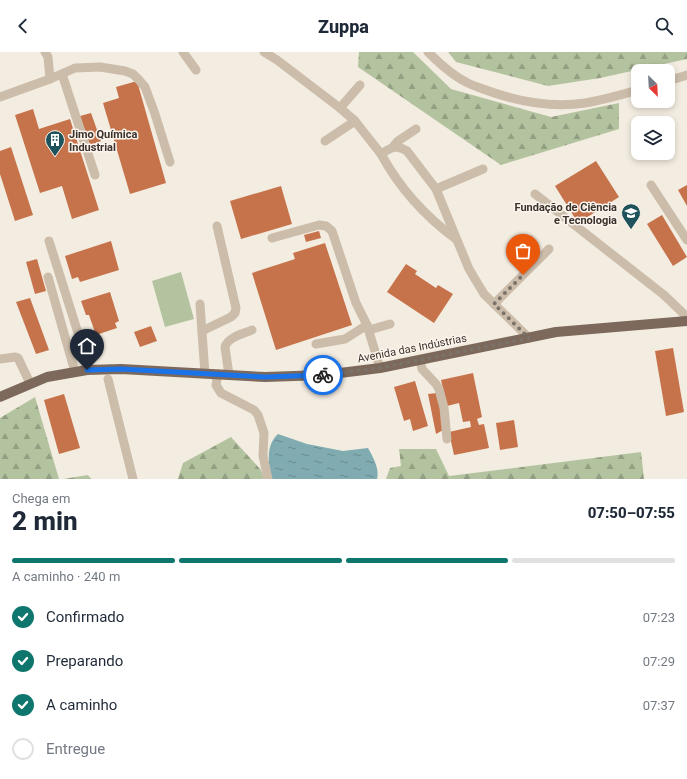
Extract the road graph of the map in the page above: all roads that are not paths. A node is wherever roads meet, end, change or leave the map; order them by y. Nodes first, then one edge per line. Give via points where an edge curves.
1 (45, 52) edge
2 (183, 52) edge
3 (264, 52) edge
4 (428, 52) edge
5 (196, 70) dead end
6 (62, 74) junction
7 (687, 75) edge
8 (675, 79) edge
9 (50, 80) junction
10 (360, 85) dead end
11 (631, 92) edge
12 (0, 97) edge
13 (340, 108) junction
14 (355, 121) junction
15 (416, 129) dead end
16 (325, 141) dead end
17 (393, 147) junction
18 (381, 154) junction
19 (170, 162) dead end
20 (483, 169) dead end
21 (95, 175) dead end
22 (651, 184) dead end
23 (436, 189) junction
24 (535, 194) dead end
25 (217, 226) dead end
26 (272, 238) dead end
27 (456, 239) junction
28 (687, 240) edge
29 (49, 241) dead end
30 (549, 249) dead end
31 (48, 277) dead end
32 (200, 304) dead end
33 (494, 304) junction
34 (687, 317) edge
35 (687, 321) edge
36 (390, 324) dead end
37 (368, 328) junction
38 (252, 330) dead end
39 (202, 331) junction
40 (529, 338) junction
41 (316, 344) dead end
42 (0, 358) edge
43 (420, 360) junction
44 (380, 368) junction
45 (87, 370) junction
46 (75, 372) junction
47 (204, 374) junction
48 (218, 374) junction
49 (229, 375) junction
50 (108, 379) dead end
51 (30, 384) junction
52 (0, 397) edge
53 (447, 439) dead end
54 (133, 479) edge
55 (268, 479) edge

1 - 9 street via 48,57
2 - 5 street
3 - 13 street
4 - 11 street via 444,68 467,83 523,101 553,105 583,103
6 - 9 street
6 - 19 street via 75,68 100,67 133,74 145,88
6 - 21 street
7 - 8 street
9 - 12 street
10 - 13 street
13 - 14 street
14 - 16 street
14 - 18 street
15 - 17 street
17 - 18 street
17 - 23 street via 400,147 406,151
18 - 27 street via 392,174 410,195
20 - 23 street
22 - 28 street
23 - 27 street
24 - 34 street via 664,295
25 - 39 street via 236,308 231,317
26 - 37 street via 319,226 326,226 332,231 356,303
27 - 33 street via 484,294
29 - 45 street via 84,352
30 - 33 street
31 - 46 street
32 - 39 street
33 - 40 street
35 - 40 main road, Avenida das Indústrias via 556,332
36 - 37 street
37 - 41 street via 345,339
37 - 44 street
38 - 49 street via 226,343
39 - 47 street
40 - 43 main road, Avenida das Indústrias
42 - 51 street via 18,358
43 - 44 main road, Avenida das Indústrias
43 - 53 street via 422,369 439,389
44 - 49 main road, Avenida das Indústrias via 324,375
45 - 46 main road, Avenida das Indústrias
45 - 47 main road, Avenida das Indústrias via 121,369
46 - 51 main road, Avenida das Indústrias via 47,377
47 - 48 main road, Avenida das Indústrias
48 - 49 main road, Avenida das Indústrias
48 - 55 street via 216,385 221,393 254,410 258,415 264,433 263,456
50 - 54 street
51 - 52 main road, Avenida das Indústrias

